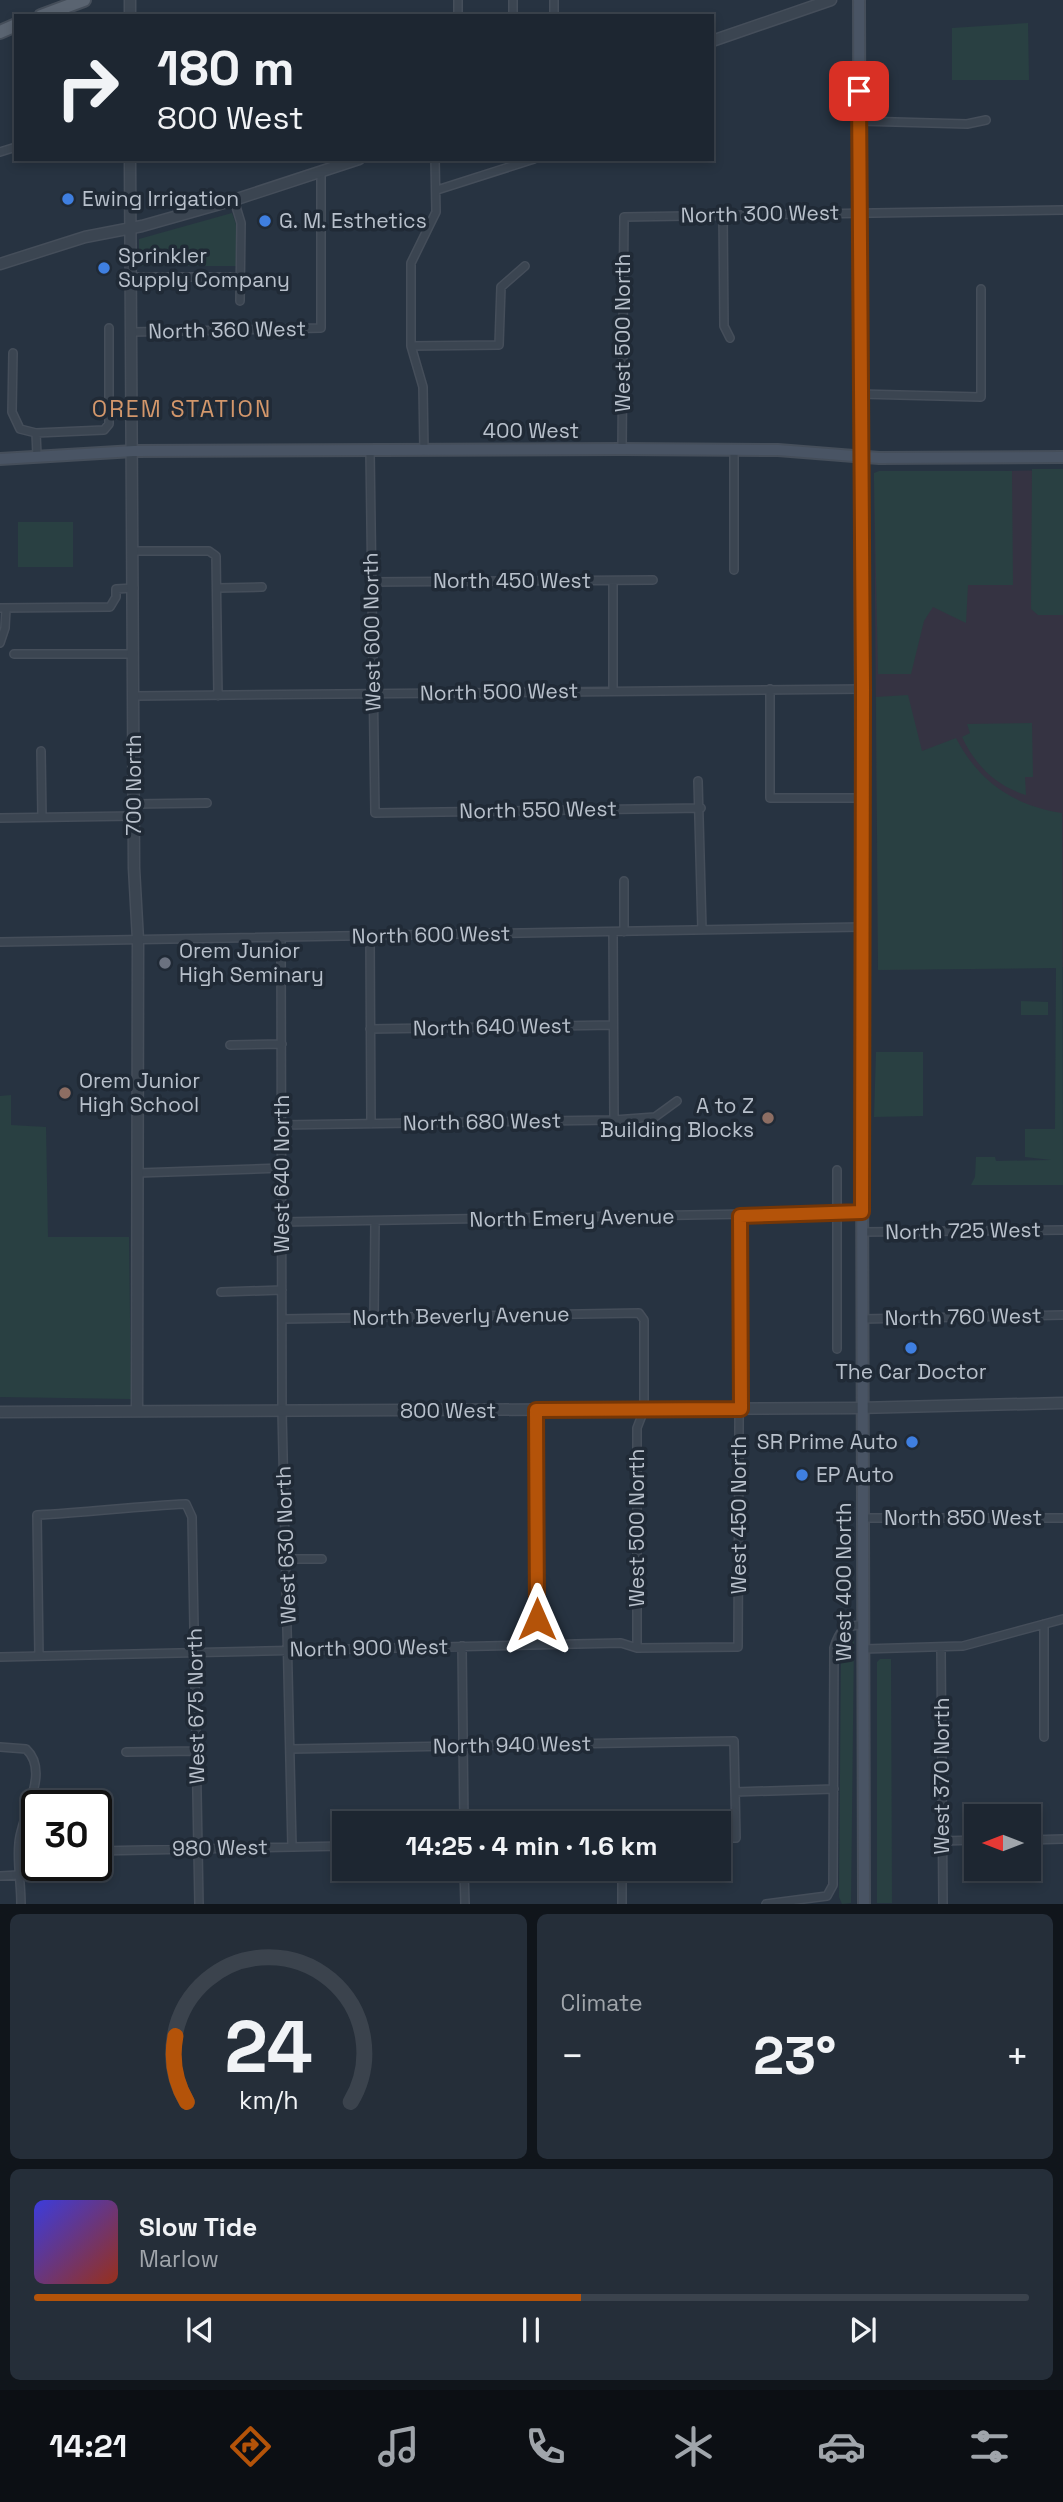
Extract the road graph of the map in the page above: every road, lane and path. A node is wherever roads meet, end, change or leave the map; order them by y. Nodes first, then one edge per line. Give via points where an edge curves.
1 (84, 0) edge
2 (831, 0) edge
3 (859, 0) edge
4 (46, 14) edge
5 (714, 40) edge
6 (986, 120) dead end
7 (859, 121) junction
8 (130, 161) edge
9 (353, 161) edge
10 (435, 161) edge
11 (528, 161) edge
12 (321, 172) junction
13 (437, 190) junction
14 (234, 201) junction
15 (1063, 210) edge
16 (859, 211) junction
17 (723, 213) junction
18 (624, 217) joint
19 (131, 229) junction
20 (0, 264) edge
21 (526, 266) dead end
22 (132, 277) junction
23 (240, 277) junction
24 (981, 289) dead end
25 (240, 300) dead end
26 (109, 328) dead end
27 (133, 332) junction
28 (730, 338) dead end
29 (411, 346) junction
30 (13, 353) dead end
31 (859, 394) junction
32 (36, 433) junction
33 (622, 449) junction
34 (734, 449) junction
35 (425, 450) junction
36 (134, 451) junction
37 (370, 451) junction
38 (37, 455) junction
39 (861, 455) junction
40 (1063, 457) edge
41 (0, 459) edge
42 (134, 551) junction
43 (734, 570) dead end
44 (653, 580) dead end
45 (613, 581) junction
46 (371, 582) junction
47 (218, 587) junction
48 (262, 587) dead end
49 (134, 588) junction
50 (3, 608) edge
51 (0, 643) edge
52 (14, 654) dead end
53 (134, 654) junction
54 (770, 689) junction
55 (863, 689) junction
56 (613, 691) junction
57 (373, 694) junction
58 (134, 696) junction
59 (218, 696) junction
60 (41, 751) dead end
61 (698, 781) dead end
62 (862, 798) junction
63 (207, 803) dead end
64 (134, 804) junction
65 (701, 808) junction
66 (375, 813) joint
67 (134, 816) junction
68 (42, 817) junction
69 (0, 818) edge
70 (624, 881) dead end
71 (862, 927) junction
72 (702, 930) junction
73 (613, 932) junction
74 (624, 932) junction
75 (281, 937) junction
76 (370, 937) junction
77 (138, 940) junction
78 (0, 942) edge
79 (613, 1025) junction
80 (370, 1029) junction
81 (282, 1044) junction
82 (230, 1045) dead end
83 (677, 1101) dead end
84 (614, 1120) junction
85 (371, 1124) junction
86 (282, 1125) junction
87 (282, 1168) junction
88 (837, 1170) dead end
89 (138, 1173) junction
90 (862, 1212) junction
91 (837, 1213) junction
92 (740, 1216) junction
93 (282, 1222) junction
94 (375, 1222) junction
95 (1063, 1230) edge
96 (862, 1232) junction
97 (282, 1290) junction
98 (221, 1292) dead end
99 (639, 1313) joint
100 (1063, 1315) edge
101 (374, 1317) junction
102 (282, 1319) junction
103 (862, 1319) junction
104 (837, 1349) dead end
105 (1063, 1403) edge
106 (863, 1408) junction
107 (741, 1409) junction
108 (536, 1410) junction
109 (644, 1410) junction
110 (137, 1411) junction
111 (282, 1411) junction
112 (0, 1412) edge
113 (863, 1518) junction
114 (1063, 1518) edge
115 (286, 1559) junction
116 (323, 1559) dead end
117 (1063, 1619) edge
118 (1044, 1624) junction
119 (863, 1625) junction
120 (537, 1644) junction
121 (462, 1646) junction
122 (738, 1647) joint
123 (638, 1648) junction
124 (863, 1649) junction
125 (941, 1649) junction
126 (289, 1650) junction
127 (195, 1652) junction
128 (39, 1656) junction
129 (0, 1657) edge
130 (1044, 1737) dead end
131 (464, 1746) junction
132 (0, 1747) edge
133 (291, 1749) junction
134 (196, 1751) junction
135 (126, 1752) dead end
136 (834, 1788) junction
137 (33, 1790) edge
138 (735, 1792) junction
139 (464, 1811) edge
140 (21, 1834) edge
141 (731, 1838) edge
142 (1063, 1839) edge
143 (964, 1840) edge
144 (1041, 1840) edge
145 (943, 1841) junction
146 (332, 1846) edge
147 (292, 1847) junction
148 (198, 1848) junction
149 (112, 1851) edge
150 (0, 1876) edge
151 (21, 1876) joint
152 (21, 1881) edge
153 (464, 1881) edge
154 (622, 1881) edge
155 (21, 1903) edge
156 (199, 1903) edge
157 (465, 1903) edge
158 (622, 1903) edge
159 (766, 1903) edge
160 (863, 1903) edge
161 (943, 1903) edge

1 - 4 main road
2 - 5 street
3 - 7 main road, West 400 North
6 - 7 street via 967,124
7 - 16 main road, West 400 North
8 - 19 street, 700 North
9 - 12 street
10 - 13 street
11 - 13 street
12 - 14 street
12 - 27 street, North 360 West via 321,328
13 - 29 street via 436,212 411,263
14 - 19 street
14 - 23 street via 241,223
15 - 16 street, North 300 West
16 - 17 street, North 300 West
16 - 31 main road, West 400 North
17 - 18 street, North 300 West
17 - 28 street via 724,326
18 - 33 street, West 500 North
19 - 20 street via 85,237
19 - 22 street, 700 North
21 - 29 street via 501,288 499,345
22 - 23 street
22 - 27 street, 700 North
23 - 25 street
24 - 31 street via 981,397
26 - 32 street via 107,428
27 - 36 street, 700 North
29 - 35 street via 424,387
30 - 32 street via 12,419 20,429
31 - 39 main road, West 400 North
32 - 38 street
33 - 34 main road, 400 West
33 - 35 main road, 400 West
34 - 39 main road, 400 West
34 - 43 street
35 - 37 main road, 400 West
36 - 37 main road, 400 West
36 - 38 main road, 400 West
36 - 42 street, 700 North
37 - 46 street, West 600 North
38 - 41 main road, 400 West
39 - 40 main road, 400 West
39 - 55 main road, West 400 North
42 - 47 street via 213,554
42 - 49 street, 700 North
44 - 45 street, North 450 West
45 - 46 street, North 450 West
45 - 56 street
46 - 57 street, West 600 North
47 - 48 street
47 - 59 street
49 - 50 street via 116,589 110,607
49 - 53 street, 700 North
50 - 51 street via 5,628
52 - 53 street
53 - 58 street, 700 North
54 - 55 street, North 500 West
54 - 56 street, North 500 West
54 - 62 street via 770,798
55 - 62 main road, West 400 North
56 - 57 street, North 500 West
57 - 59 street, North 500 West
57 - 66 street, West 600 North
58 - 59 street, North 500 West
58 - 64 street, 700 North
60 - 68 street
61 - 65 street
62 - 71 main road, West 400 North
63 - 64 street
64 - 67 street, 700 North
65 - 66 street, North 550 West
65 - 72 street
67 - 68 street
67 - 77 street, 700 North
68 - 69 street
70 - 74 street
71 - 72 street, North 600 West
71 - 90 main road, West 400 North
72 - 74 street, North 600 West
73 - 74 street, North 600 West
73 - 76 street, North 600 West
73 - 79 street
75 - 76 street, North 600 West
75 - 77 street, North 600 West
75 - 81 street, West 640 North
76 - 80 street
77 - 78 street, North 600 West
77 - 89 street, 700 North
79 - 80 street, North 640 West
79 - 84 street
80 - 85 street
81 - 82 street
81 - 86 street, West 640 North
83 - 84 street, North 680 West via 655,1117
84 - 85 street, North 680 West
85 - 86 street, North 680 West
86 - 87 street, West 640 North
87 - 89 street
87 - 93 street, West 640 North
88 - 91 street
89 - 110 street, 700 North
90 - 91 street, North Emery Avenue
90 - 96 main road, West 400 North
91 - 92 street, North Emery Avenue
91 - 104 street
92 - 94 street, North Emery Avenue
92 - 107 street, West 450 North
93 - 94 street, North Emery Avenue
93 - 97 street, West 640 North
94 - 101 street
95 - 96 street, North 725 West
96 - 103 main road, West 400 North
97 - 98 street
97 - 102 street, West 640 North
99 - 101 street, North Beverly Avenue
99 - 109 street, West 500 North via 644,1320
100 - 103 street, North 760 West
101 - 102 street, North Beverly Avenue
102 - 111 street, West 640 North
103 - 106 main road, West 400 North
105 - 106 street, 800 West
106 - 107 street, 800 West
106 - 113 main road, West 400 North
107 - 109 street, 800 West
107 - 122 street, West 450 North
108 - 109 street, 800 West
108 - 111 street, 800 West
108 - 120 street
109 - 123 street, West 500 North via 637,1428
110 - 111 street, 800 West
110 - 112 street, 800 West
111 - 115 street, West 630 North
113 - 114 street, North 850 West
113 - 119 main road, West 400 North
115 - 116 street
115 - 126 street, West 630 North
117 - 118 street
118 - 125 street via 986,1642
118 - 130 street
119 - 124 main road, West 400 North
119 - 136 street via 841,1630 834,1648
120 - 121 street, North 900 West
120 - 123 street, North 900 West via 621,1643
121 - 126 street, North 900 West
121 - 131 street
122 - 123 street, North 900 West
124 - 125 street
124 - 160 main road, West 400 North
125 - 145 street, West 370 North
126 - 127 street, North 900 West
126 - 133 street, West 630 North
127 - 128 street, North 900 West
127 - 128 street, West 675 North via 190,1509 186,1504 37,1515
127 - 134 street, West 675 North
128 - 129 street, North 900 West
131 - 133 street, North 940 West
131 - 138 street, North 940 West via 734,1741
131 - 139 street
132 - 137 street via 20,1747 31,1754
133 - 147 street, West 630 North
134 - 135 street
134 - 148 street, West 675 North
136 - 138 street
136 - 159 street via 835,1872 827,1896
138 - 141 street via 736,1838
140 - 151 street
142 - 144 street
143 - 145 street
145 - 161 street, West 370 North
146 - 147 street, 980 West
147 - 148 street, 980 West
148 - 149 street, 980 West
148 - 156 street, West 675 North
150 - 151 street
152 - 155 street
153 - 157 street
154 - 158 street

